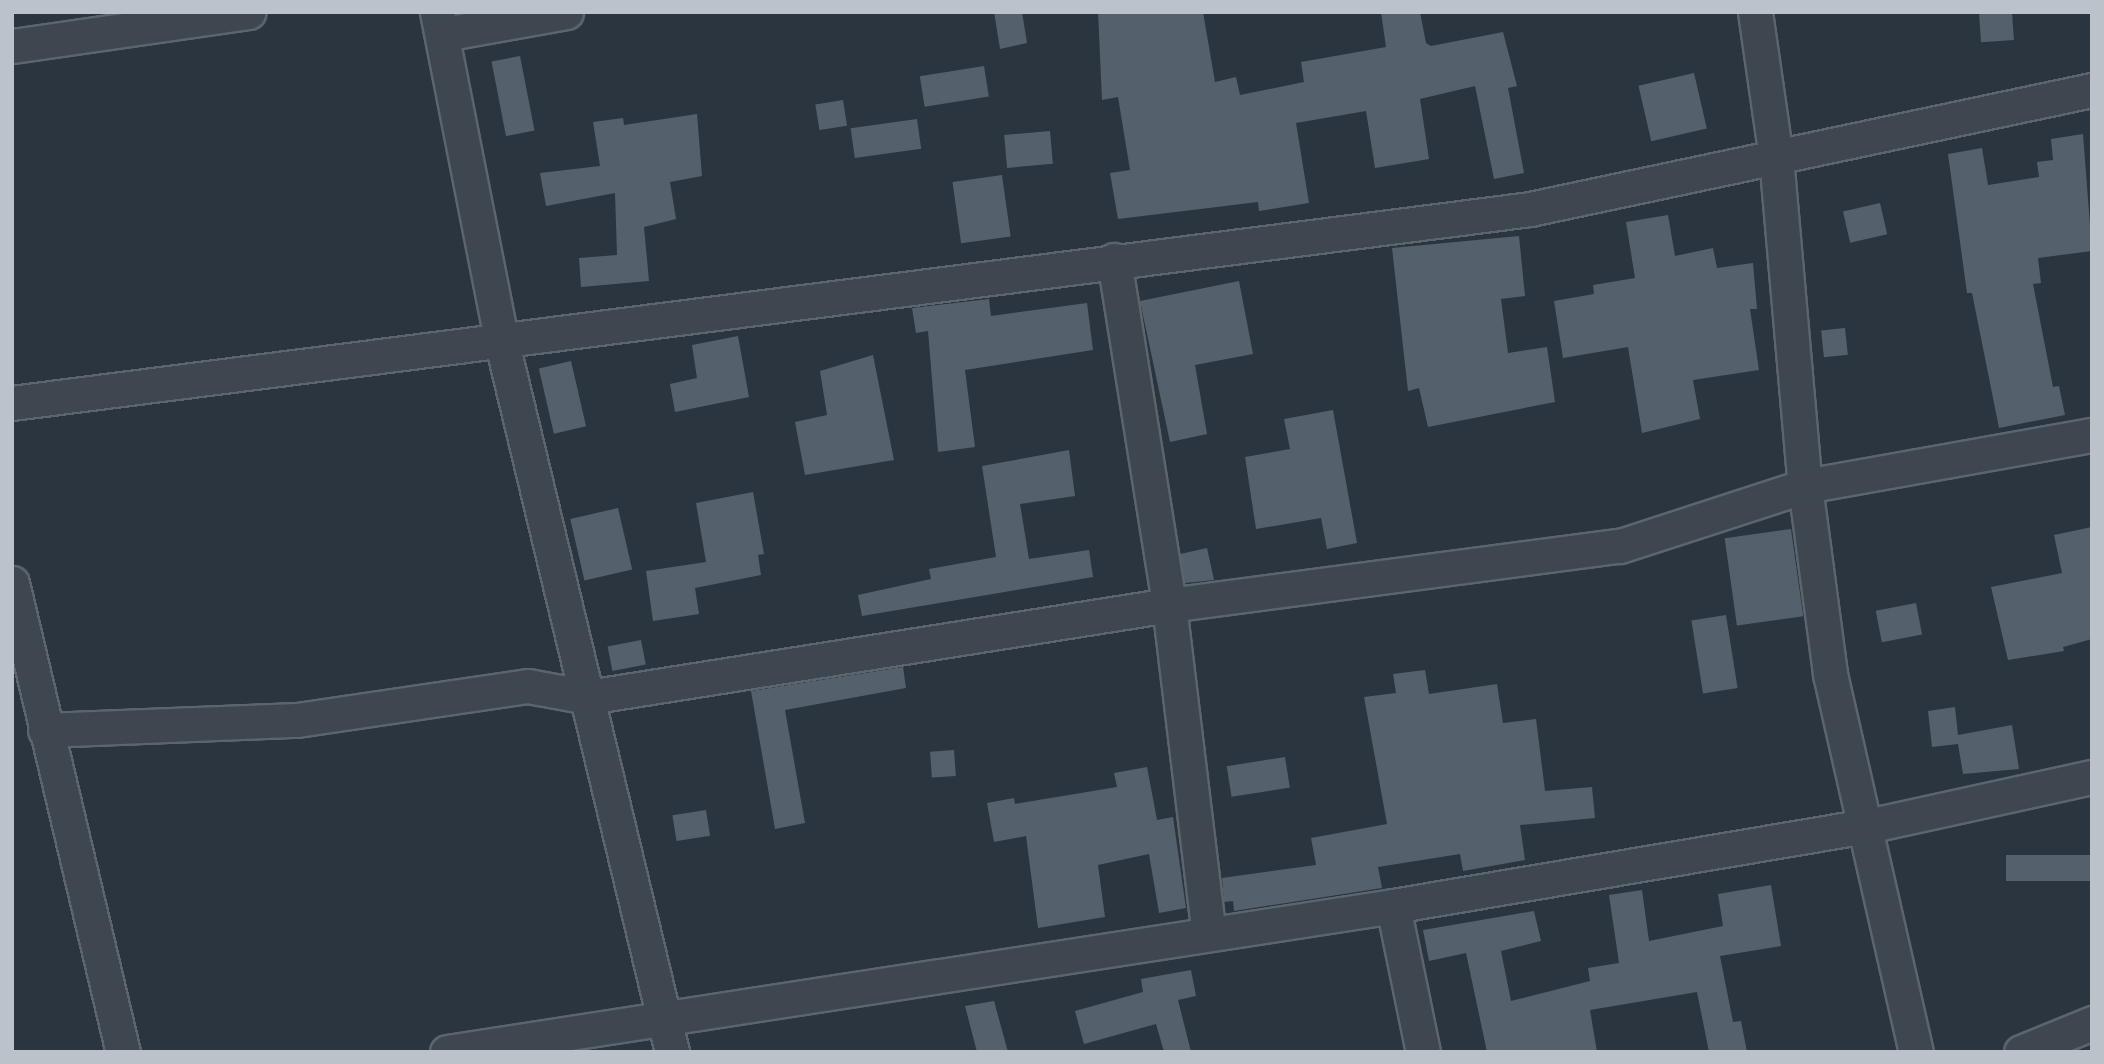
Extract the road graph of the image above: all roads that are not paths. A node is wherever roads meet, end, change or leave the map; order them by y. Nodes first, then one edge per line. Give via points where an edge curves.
1 (249, 12) edge
2 (566, 12) edge
3 (1755, 12) edge
4 (440, 23) edge
5 (12, 46) edge
6 (2092, 90) edge
7 (1776, 157) junction
8 (1114, 260) junction
9 (501, 339) junction
10 (12, 403) edge
11 (2092, 435) edge
12 (1805, 486) junction
13 (12, 583) edge
14 (1168, 606) junction
15 (588, 697) junction
16 (45, 730) junction
17 (2092, 777) edge
18 (1867, 826) junction
19 (1393, 906) junction
20 (1209, 934) junction
21 (663, 1017) junction
22 (2092, 1023) edge
23 (123, 1052) edge
24 (447, 1052) edge
25 (673, 1052) edge
26 (1423, 1052) edge
27 (1916, 1052) edge
28 (2021, 1052) edge

1 - 5 street
2 - 4 street
3 - 7 street
4 - 9 street
6 - 7 street
7 - 8 street via 1530,209
7 - 12 street
8 - 9 street
8 - 14 street
9 - 10 street
9 - 15 street
11 - 12 street
12 - 14 street via 1620,547
12 - 18 street via 1830,674
13 - 16 street
14 - 15 street
14 - 20 street
15 - 16 street via 528,686 297,720
15 - 21 street
16 - 23 street
17 - 18 street
18 - 19 street
18 - 27 street
19 - 20 street
19 - 26 street
20 - 21 street
21 - 24 street
21 - 25 street
22 - 28 street

